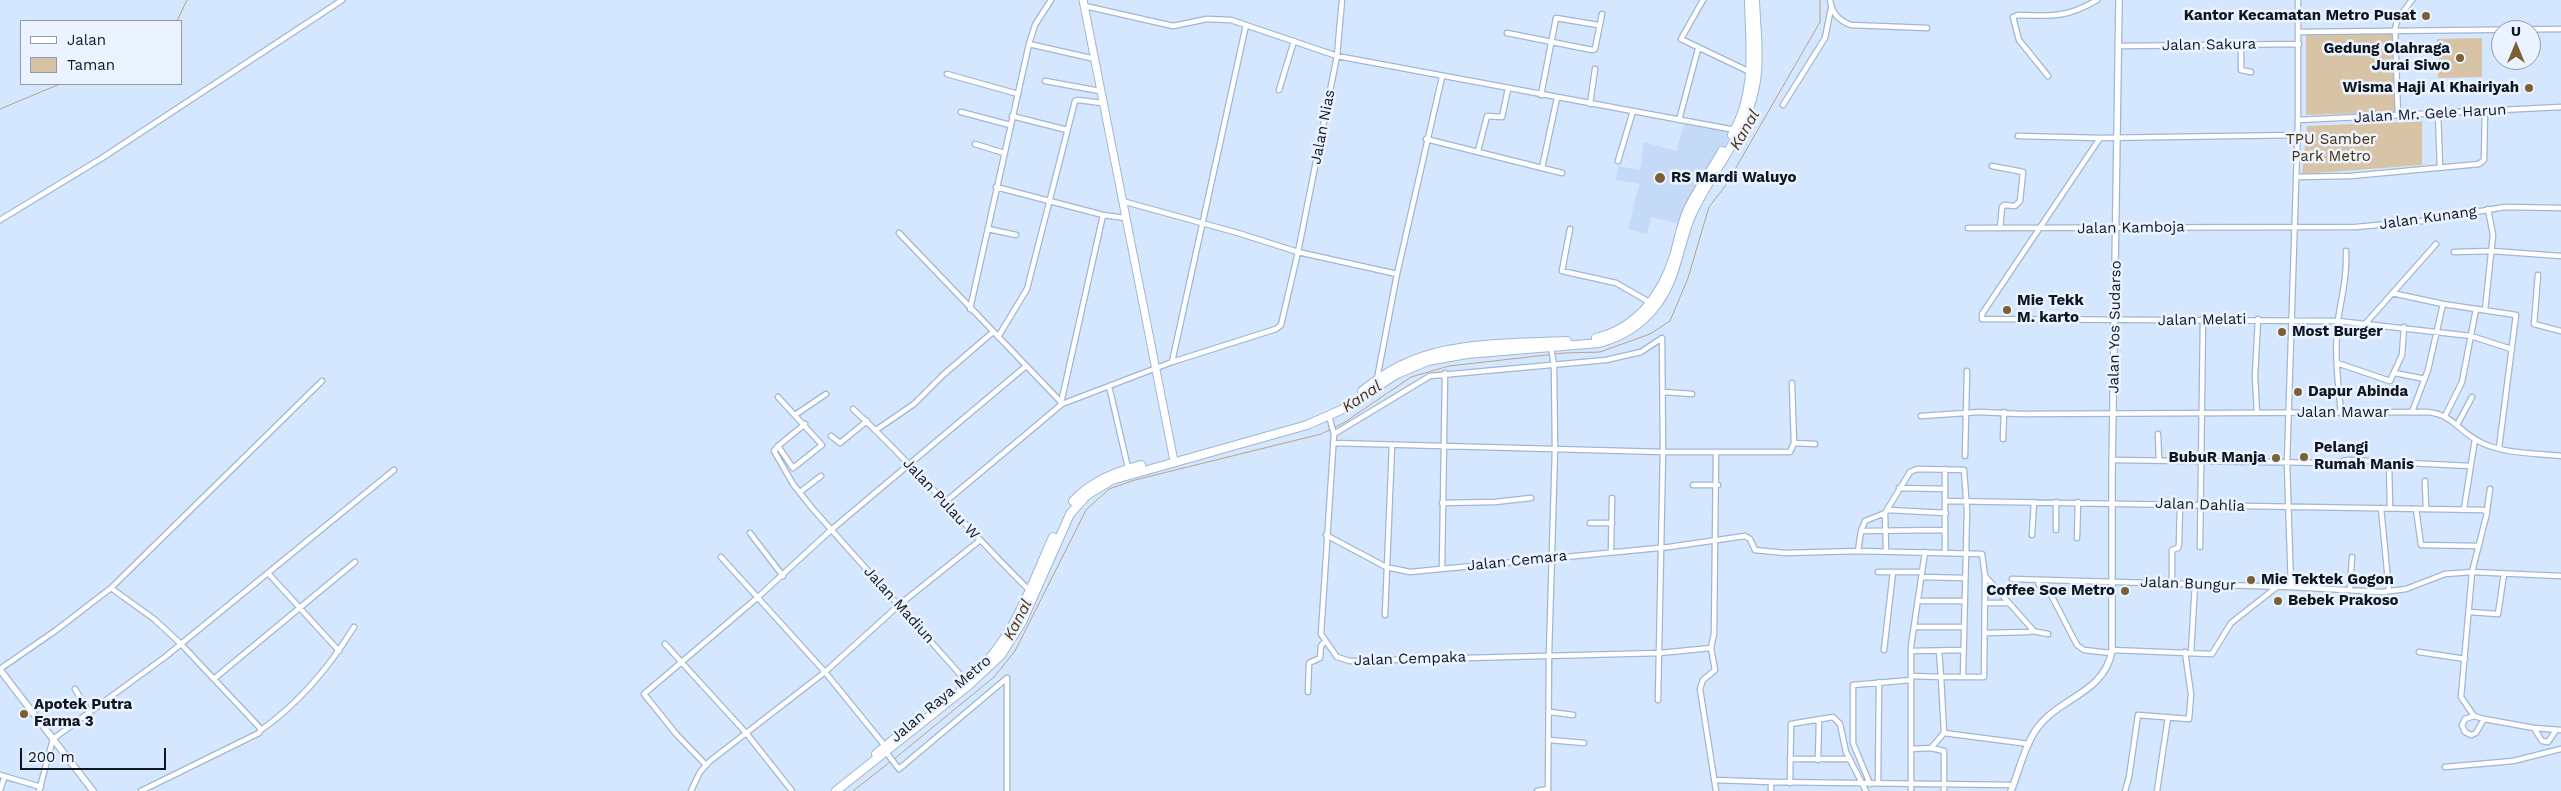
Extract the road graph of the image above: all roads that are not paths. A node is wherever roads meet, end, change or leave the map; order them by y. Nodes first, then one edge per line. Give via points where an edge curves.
1 (342, 0) edge
2 (1050, 0) edge
3 (1342, 0) edge
4 (1703, 0) edge
5 (1749, 0) edge
6 (1756, 0) edge
7 (1830, 0) edge
8 (2097, 0) edge
9 (2119, 0) edge
10 (2298, 0) edge
11 (2412, 0) edge
12 (1084, 3) edge
13 (1831, 7) junction
14 (1602, 14) dead end
15 (1246, 25) junction
16 (1598, 25) junction
17 (1927, 28) dead end
18 (2395, 29) junction
19 (2561, 29) edge
20 (2299, 32) junction
21 (1507, 33) dead end
22 (1294, 41) junction
23 (1552, 41) junction
24 (1029, 44) junction
25 (2299, 44) junction
26 (2241, 45) junction
27 (2119, 46) junction
28 (1698, 49) junction
29 (1337, 56) junction
30 (1096, 60) junction
31 (1595, 69) dead end
32 (2251, 72) dead end
33 (1751, 73) junction
34 (947, 74) dead end
35 (1442, 76) junction
36 (2048, 76) dead end
37 (1045, 81) dead end
38 (1508, 89) junction
39 (1280, 90) dead end
40 (1751, 90) junction
41 (1100, 91) junction
42 (1018, 94) junction
43 (1541, 95) junction
44 (1557, 98) junction
45 (1102, 103) junction
46 (1590, 104) junction
47 (1783, 106) dead end
48 (2561, 107) edge
49 (2485, 110) junction
50 (1633, 111) junction
51 (962, 112) dead end
52 (2438, 113) junction
53 (1012, 116) junction
54 (2398, 116) junction
55 (1679, 120) junction
56 (2298, 120) junction
57 (1010, 125) junction
58 (1067, 130) junction
59 (1734, 130) junction
60 (2298, 134) junction
61 (2018, 136) dead end
62 (2100, 138) junction
63 (2117, 138) junction
64 (1426, 139) junction
65 (975, 144) dead end
66 (1478, 151) junction
67 (1004, 153) junction
68 (1618, 161) dead end
69 (1992, 166) dead end
70 (2440, 167) junction
71 (1542, 168) junction
72 (1562, 173) dead end
73 (2296, 177) junction
74 (996, 187) junction
75 (1051, 201) junction
76 (1122, 201) junction
77 (2561, 208) edge
78 (2488, 209) junction
79 (1102, 215) junction
80 (1125, 218) junction
81 (0, 220) edge
82 (1202, 223) junction
83 (2117, 227) junction
84 (2294, 227) junction
85 (1968, 228) dead end
86 (2000, 228) junction
87 (988, 229) junction
88 (1570, 229) dead end
89 (2038, 229) junction
90 (899, 233) dead end
91 (1016, 236) dead end
92 (2436, 244) dead end
93 (2346, 251) dead end
94 (2492, 251) junction
95 (1298, 252) junction
96 (2454, 252) dead end
97 (2561, 256) edge
98 (1397, 274) junction
99 (2538, 275) dead end
100 (2392, 293) junction
101 (1651, 303) junction
102 (2443, 304) junction
103 (970, 309) junction
104 (2476, 309) junction
105 (2485, 310) junction
106 (2114, 319) junction
107 (2203, 319) junction
108 (2258, 319) junction
109 (2290, 320) junction
110 (2338, 321) junction
111 (2366, 323) junction
112 (2404, 327) junction
113 (2439, 331) junction
114 (2561, 331) edge
115 (994, 332) junction
116 (2471, 336) junction
117 (998, 337) junction
118 (1528, 346) junction
119 (1551, 349) junction
120 (2511, 349) junction
121 (1172, 362) junction
122 (1553, 363) junction
123 (2337, 363) junction
124 (1026, 366) junction
125 (1156, 368) junction
126 (1967, 371) dead end
127 (1445, 373) junction
128 (2395, 373) junction
129 (1378, 379) junction
130 (2425, 379) junction
131 (322, 381) dead end
132 (1792, 383) dead end
133 (1109, 386) junction
134 (1663, 392) junction
135 (826, 394) dead end
136 (1692, 394) dead end
137 (778, 397) dead end
138 (2472, 397) dead end
139 (1061, 403) junction
140 (853, 409) dead end
141 (1968, 412) junction
142 (2004, 412) junction
143 (2113, 412) junction
144 (2412, 412) junction
145 (2203, 413) junction
146 (2257, 413) junction
147 (2288, 413) junction
148 (2341, 413) junction
149 (795, 415) junction
150 (1921, 416) dead end
151 (2445, 416) junction
152 (1329, 418) junction
153 (866, 421) junction
154 (805, 424) junction
155 (2457, 425) junction
156 (876, 430) junction
157 (1333, 432) junction
158 (2158, 434) dead end
159 (831, 436) dead end
160 (2003, 439) dead end
161 (2476, 439) junction
162 (1333, 443) junction
163 (1794, 443) junction
164 (1392, 444) junction
165 (1815, 444) dead end
166 (778, 446) junction
167 (1445, 446) junction
168 (2499, 448) junction
169 (1555, 449) junction
170 (1663, 452) junction
171 (1716, 452) junction
172 (1965, 456) dead end
173 (2561, 456) edge
174 (1173, 458) junction
175 (2112, 460) junction
176 (2159, 460) junction
177 (2202, 461) junction
178 (2287, 462) junction
179 (2389, 462) junction
180 (909, 464) junction
181 (2470, 466) junction
182 (1128, 468) junction
183 (1945, 469) junction
184 (394, 470) dead end
185 (821, 476) dead end
186 (2425, 481) dead end
187 (1693, 485) dead end
188 (1718, 485) junction
189 (1899, 488) junction
190 (1945, 489) junction
191 (2490, 489) dead end
192 (800, 492) junction
193 (1531, 498) dead end
194 (1612, 498) dead end
195 (1945, 501) junction
196 (1966, 501) junction
197 (2034, 502) junction
198 (2056, 502) junction
199 (2078, 502) junction
200 (944, 503) junction
201 (1442, 503) junction
202 (2112, 503) junction
203 (2180, 504) junction
204 (2202, 505) junction
205 (2288, 508) junction
206 (2381, 508) junction
207 (2390, 508) junction
208 (2416, 509) junction
209 (2426, 509) junction
210 (2464, 509) junction
211 (1886, 511) junction
212 (2487, 511) junction
213 (1946, 513) junction
214 (1590, 522) dead end
215 (1612, 523) junction
216 (831, 530) junction
217 (1946, 530) junction
218 (2056, 530) dead end
219 (1886, 531) junction
220 (1861, 532) junction
221 (750, 533) dead end
222 (1326, 535) junction
223 (2032, 535) dead end
224 (2077, 538) dead end
225 (979, 541) junction
226 (1716, 541) junction
227 (2479, 546) junction
228 (2200, 547) dead end
229 (1661, 548) junction
230 (1611, 551) junction
231 (1858, 551) junction
232 (1886, 551) junction
233 (1945, 551) junction
234 (1925, 552) junction
235 (1965, 552) junction
236 (720, 557) dead end
237 (2352, 557) dead end
238 (1553, 558) junction
239 (355, 562) dead end
240 (1044, 563) junction
241 (1386, 566) junction
242 (1442, 569) junction
243 (1878, 572) dead end
244 (1893, 572) junction
245 (2472, 572) junction
246 (268, 573) junction
247 (2504, 574) junction
248 (1922, 575) junction
249 (783, 576) junction
250 (1985, 576) junction
251 (2561, 576) edge
252 (1964, 578) junction
253 (2012, 579) dead end
254 (2112, 581) junction
255 (2038, 582) junction
256 (2172, 583) junction
257 (2195, 584) junction
258 (2278, 586) junction
259 (2291, 587) junction
260 (111, 588) junction
261 (2350, 590) junction
262 (2389, 591) junction
263 (1032, 592) junction
264 (757, 598) junction
265 (1918, 601) junction
266 (1965, 601) junction
267 (1985, 603) junction
268 (2009, 603) junction
269 (899, 605) junction
270 (299, 609) junction
271 (2469, 612) junction
272 (1385, 616) dead end
273 (1914, 626) junction
274 (354, 627) dead end
275 (1963, 627) junction
276 (2032, 631) junction
277 (1985, 632) junction
278 (2048, 634) dead end
279 (1325, 641) junction
280 (181, 644) junction
281 (665, 644) dead end
282 (1711, 648) junction
283 (1884, 650) dead end
284 (1963, 650) junction
285 (339, 651) junction
286 (1911, 651) junction
287 (1939, 651) junction
288 (2111, 652) junction
289 (2185, 652) junction
290 (2418, 652) dead end
291 (1660, 653) junction
292 (2191, 653) junction
293 (1548, 654) junction
294 (2464, 659) junction
295 (682, 663) junction
296 (0, 669) edge
297 (825, 672) junction
298 (1963, 676) junction
299 (1941, 677) junction
300 (215, 678) junction
301 (1911, 678) junction
302 (966, 681) junction
303 (1879, 682) junction
304 (75, 689) dead end
305 (1308, 692) dead end
306 (1658, 700) dead end
307 (1550, 712) junction
308 (90, 714) junction
309 (1573, 716) dead end
310 (2474, 716) junction
311 (2168, 717) junction
312 (1818, 720) junction
313 (2484, 720) junction
314 (2534, 728) junction
315 (261, 730) junction
316 (2558, 730) edge
317 (1944, 733) junction
318 (747, 734) junction
319 (53, 739) junction
320 (1550, 740) junction
321 (1584, 743) dead end
322 (2029, 744) junction
323 (1931, 748) junction
324 (886, 749) junction
325 (1911, 749) junction
326 (2561, 749) edge
327 (1790, 759) junction
328 (1850, 759) junction
329 (1818, 760) junction
330 (706, 765) junction
331 (2444, 767) dead end
332 (2, 776) edge
333 (1715, 780) junction
334 (1774, 782) junction
335 (1790, 783) junction
336 (1878, 783) junction
337 (1911, 783) junction
338 (1862, 784) junction
339 (1870, 784) junction
340 (1944, 788) edge
341 (2012, 788) edge
342 (40, 789) edge
343 (0, 790) edge
344 (1548, 790) edge
345 (93, 791) edge
346 (141, 791) edge
347 (691, 791) edge
348 (792, 791) edge
349 (831, 791) edge
350 (836, 791) edge
351 (1007, 791) edge
352 (1537, 791) edge
353 (1716, 791) edge
354 (1771, 791) edge
355 (1866, 791) edge
356 (1911, 791) edge
357 (2124, 791) edge
358 (2157, 791) edge

1 - 81 street via 102,158
2 - 24 street via 1035,25
3 - 29 street, Jalan Nias
4 - 28 street via 1681,38
5 - 33 highway
6 - 40 highway via 1757,56
7 - 13 street
8 - 36 street via 2078,10 2054,16 2015,16 2013,20 2023,46
9 - 27 street, Jalan Yos Sudarso
10 - 20 street
11 - 18 street via 2397,20
12 - 15 street via 1164,25 1218,19
12 - 30 main road
13 - 17 street via 1838,18 1851,24
13 - 47 street via 1825,38
14 - 16 street
15 - 22 street
15 - 82 street
16 - 23 street via 1557,17
16 - 23 street via 1594,50
18 - 19 street
18 - 20 street
18 - 54 street
20 - 25 street
21 - 23 street
22 - 29 street
22 - 39 street
23 - 43 street
24 - 30 street
24 - 42 street
25 - 26 street, Jalan Sakura
25 - 56 street
26 - 27 street, Jalan Sakura
26 - 32 street via 2240,69
27 - 63 street, Jalan Yos Sudarso
28 - 33 street
28 - 55 street
29 - 35 street
29 - 95 street, Jalan Nias
30 - 41 main road
31 - 46 street
33 - 40 highway
34 - 42 street
35 - 38 street
35 - 64 street
37 - 41 street
38 - 43 street
38 - 66 street via 1502,117 1487,116
40 - 59 highway
40 - 119 highway via 1740,131 1690,218 1676,270 1656,306 1639,324 1615,339
41 - 45 main road
42 - 53 street
43 - 44 street
44 - 46 street
44 - 71 street
45 - 58 street via 1076,100
45 - 76 main road
46 - 50 street
48 - 49 street, Jalan Mr. Gele Harun
49 - 52 street, Jalan Mr. Gele Harun
49 - 70 street via 2482,162
50 - 55 street
50 - 68 street
51 - 57 street
52 - 54 street, Jalan Mr. Gele Harun
52 - 70 street
53 - 57 street
53 - 58 street
54 - 56 street, Jalan Mr. Gele Harun
55 - 59 street
56 - 60 street
57 - 67 street
58 - 75 street
59 - 101 highway via 1689,207 1668,274
60 - 63 street
60 - 73 street
61 - 62 street
62 - 63 street
62 - 89 street
63 - 83 street, Jalan Yos Sudarso
64 - 66 street
64 - 98 street
65 - 67 street
66 - 71 street
67 - 74 street
69 - 86 street via 2024,172 2020,201 2015,206 2002,207
70 - 73 street via 2351,176
71 - 72 street
73 - 84 street
74 - 75 street
74 - 87 street
75 - 79 street
75 - 117 street via 1028,290
76 - 80 main road
76 - 82 street
77 - 78 street, Jalan Kunang
78 - 84 street, Jalan Kunang via 2388,225
78 - 94 street via 2493,228
79 - 80 street
79 - 139 street
80 - 125 main road
82 - 95 street
82 - 121 street
83 - 84 street, Jalan Kamboja
83 - 89 street, Jalan Kamboja
83 - 106 street, Jalan Yos Sudarso
84 - 109 street
85 - 86 street, Jalan Kamboja
86 - 89 street, Jalan Kamboja
87 - 91 street
87 - 103 street
88 - 101 street via 1562,270 1616,283
89 - 106 street, Jalan Melati via 1982,314 1982,319
90 - 103 street
92 - 100 street
93 - 110 street via 2347,276
94 - 96 street
94 - 97 street
94 - 105 street
95 - 98 street
95 - 121 street, Jalan Nias via 1279,327
98 - 129 street
99 - 114 street via 2534,323
100 - 102 street
100 - 111 street
101 - 118 highway via 1638,317 1612,334
102 - 104 street
102 - 113 street
103 - 115 street
104 - 105 street
104 - 116 street
105 - 120 street via 2516,315
106 - 107 street, Jalan Melati
106 - 143 street, Jalan Yos Sudarso
107 - 108 street, Jalan Melati
107 - 145 street
108 - 109 street, Jalan Melati
108 - 146 street
109 - 110 street, Jalan Melati
109 - 147 street
110 - 111 street, Jalan Melati
110 - 123 street
111 - 112 street, Jalan Melati
112 - 113 street, Jalan Melati
112 - 128 street via 2402,355
113 - 116 street, Jalan Melati
113 - 130 street
115 - 117 street
115 - 156 street via 914,404
116 - 120 street, Jalan Melati
116 - 151 street via 2462,382
117 - 124 street
118 - 119 highway
118 - 129 highway via 1466,348 1427,355
118 - 152 highway via 1421,363 1397,374
119 - 122 street
120 - 168 street via 2513,354
121 - 125 street
122 - 127 street
122 - 134 street via 1626,356 1640,352 1661,338
122 - 169 street
123 - 128 street via 2388,382
123 - 148 street
124 - 139 street
124 - 180 street
125 - 133 street
125 - 174 main road
126 - 141 street
127 - 157 street via 1424,379
127 - 167 street
128 - 130 street
129 - 174 highway via 1339,406 1306,420
130 - 144 street
131 - 260 street
132 - 163 street
133 - 139 street
133 - 182 street
134 - 136 street
134 - 170 street
135 - 149 street
137 - 149 street
138 - 155 street
139 - 200 street
140 - 153 street, Jalan Pulau W
141 - 142 street, Jalan Mawar
141 - 150 street, Jalan Mawar
141 - 172 street
142 - 143 street, Jalan Mawar
142 - 160 street
143 - 145 street, Jalan Mawar
143 - 175 street, Jalan Yos Sudarso
144 - 148 street, Jalan Mawar
144 - 151 street, Jalan Mawar
145 - 146 street, Jalan Mawar
145 - 177 street
146 - 147 street, Jalan Mawar
147 - 148 street, Jalan Mawar
147 - 178 street
149 - 154 street
151 - 155 street, Jalan Mawar
152 - 157 street
152 - 174 highway
153 - 156 street, Jalan Pulau W
153 - 159 street via 840,443
154 - 166 street
154 - 166 street via 822,444 803,461 794,468
155 - 161 street, Jalan Mawar
156 - 180 street, Jalan Pulau W
157 - 162 street
158 - 176 street
161 - 168 street, Jalan Mawar
161 - 181 street
162 - 164 street
162 - 222 street
163 - 165 street
163 - 171 street via 1790,452
164 - 167 street
164 - 241 street
166 - 192 street, Jalan Madiun via 774,451
167 - 169 street
167 - 201 street
168 - 173 street, Jalan Mawar
169 - 170 street
169 - 238 street
170 - 171 street
170 - 229 street
171 - 188 street
174 - 182 highway
174 - 240 highway via 1112,480 1087,495 1070,514
175 - 176 street
175 - 202 street, Jalan Yos Sudarso
176 - 177 street
177 - 178 street
177 - 204 street
178 - 179 street
178 - 205 street
179 - 181 street
179 - 207 street
180 - 200 street, Jalan Pulau W
180 - 216 street
181 - 210 street
182 - 240 highway via 1096,482 1073,502 1057,528
183 - 189 street via 1912,471
183 - 190 street
183 - 196 street via 1964,470
184 - 246 street
185 - 192 street
186 - 209 street
187 - 188 street
188 - 226 street
189 - 190 street
189 - 211 street
190 - 195 street
191 - 212 street
192 - 216 street, Jalan Madiun
193 - 201 street
194 - 215 street
195 - 196 street, Jalan Dahlia
195 - 213 street
196 - 197 street, Jalan Dahlia
196 - 235 street
197 - 198 street, Jalan Dahlia
197 - 223 street
198 - 199 street, Jalan Dahlia
198 - 218 street
199 - 202 street, Jalan Dahlia
199 - 224 street
200 - 225 street, Jalan Pulau W
201 - 242 street
202 - 203 street, Jalan Dahlia
202 - 254 street, Jalan Yos Sudarso
203 - 204 street, Jalan Dahlia
203 - 256 street via 2179,547 2172,550
204 - 205 street, Jalan Dahlia
204 - 228 street
205 - 206 street, Jalan Dahlia
205 - 259 street
206 - 207 street, Jalan Dahlia
206 - 262 street
207 - 208 street, Jalan Dahlia
208 - 209 street, Jalan Dahlia
208 - 227 street via 2421,545
209 - 210 street, Jalan Dahlia
210 - 212 street, Jalan Dahlia
211 - 213 street
211 - 219 street
211 - 220 street via 1866,521
212 - 227 street
213 - 217 street
214 - 215 street
215 - 230 street
216 - 249 street
216 - 269 street, Jalan Madiun
217 - 219 street
217 - 233 street
219 - 220 street
219 - 232 street
220 - 231 street
221 - 249 street
222 - 241 street, Jalan Cemara
222 - 279 street via 1321,630
225 - 263 street, Jalan Pulau W
225 - 269 street
226 - 229 street, Jalan Cemara
226 - 231 street, Jalan Cemara via 1745,536 1750,538 1755,550 1786,554
226 - 282 street
227 - 245 street
229 - 230 street, Jalan Cemara
229 - 291 street
230 - 238 street, Jalan Cemara
231 - 232 street
232 - 234 street
233 - 234 street
233 - 235 street
234 - 248 street
235 - 250 street via 1983,555
235 - 252 street
236 - 264 street
237 - 261 street
238 - 242 street, Jalan Cemara
238 - 293 street
239 - 270 street
240 - 263 highway
241 - 242 street, Jalan Cemara via 1410,572
241 - 272 street
243 - 244 street
244 - 248 street
244 - 283 street
245 - 247 street, Jalan Bungur
245 - 262 street, Jalan Bungur via 2445,574 2406,589
245 - 271 street
246 - 270 street
246 - 280 street
247 - 251 street, Jalan Bungur
247 - 271 street via 2498,614
248 - 252 street
248 - 265 street
249 - 264 street
250 - 267 street
250 - 268 street
252 - 266 street
253 - 255 street, Jalan Bungur
254 - 255 street, Jalan Bungur
254 - 256 street, Jalan Bungur
254 - 288 street, Jalan Yos Sudarso
255 - 288 street via 2050,593 2077,645 2084,650
256 - 257 street, Jalan Bungur
257 - 258 street, Jalan Bungur
257 - 292 street
258 - 259 street, Jalan Bungur
258 - 292 street via 2231,623 2212,654
259 - 261 street, Jalan Bungur
260 - 280 street via 154,619
260 - 296 street
261 - 262 street, Jalan Bungur
263 - 302 highway, Jalan Raya Metro via 996,652
263 - 324 highway via 1022,622 1001,656 976,680
264 - 295 street
264 - 297 street
265 - 266 street
265 - 273 street
266 - 275 street
267 - 268 street
267 - 277 street
268 - 276 street
269 - 297 street
269 - 302 street, Jalan Madiun
270 - 285 street
270 - 300 street
271 - 294 street
273 - 275 street
273 - 286 street
274 - 285 street
275 - 284 street
276 - 277 street
276 - 278 street
277 - 298 street via 1984,677
279 - 293 street, Jalan Cempaka via 1337,657 1350,662
279 - 305 street via 1320,658 1308,663
280 - 300 street
280 - 308 street
281 - 295 street
282 - 291 street, Jalan Cempaka
282 - 333 street via 1715,670 1700,689
284 - 287 street
284 - 298 street
285 - 315 street via 277,719
286 - 287 street
286 - 301 street
287 - 299 street
288 - 289 street
288 - 322 street, Jalan Yos Sudarso via 2104,675 2047,718
289 - 292 street
289 - 311 street via 2191,694 2189,719
290 - 294 street
291 - 293 street, Jalan Cempaka
291 - 306 street
293 - 307 street
294 - 310 street via 2461,697
295 - 318 street
295 - 330 street via 644,694 676,735
296 - 319 street
297 - 318 street
297 - 324 street
298 - 299 street
299 - 301 street
299 - 317 street
300 - 315 street
301 - 303 street
301 - 325 street
302 - 324 highway, Jalan Raya Metro
303 - 336 street
303 - 339 street via 1853,685 1853,743
304 - 308 street
307 - 309 street
307 - 320 street
308 - 319 street
310 - 313 street
310 - 313 street via 2465,719 2462,725 2464,732 2476,733
311 - 357 street via 2138,715 2130,777
311 - 358 street
312 - 327 street via 1791,724
312 - 328 street via 1831,717 1838,721
312 - 329 street
313 - 314 street
314 - 316 street
314 - 316 street via 2542,741 2548,742
315 - 346 street
317 - 322 street
317 - 323 street
318 - 330 street
318 - 348 street
319 - 342 street
319 - 345 street
320 - 321 street
320 - 344 street
322 - 341 street, Jalan Yos Sudarso
323 - 325 street
323 - 340 street via 1944,750
324 - 349 highway, Jalan Raya Metro
324 - 350 highway
324 - 351 street via 899,769 1007,678
325 - 337 street
326 - 331 street via 2513,761
327 - 329 street
327 - 335 street
328 - 329 street
328 - 338 street
330 - 347 street
332 - 342 street
332 - 343 street
333 - 334 street
333 - 353 street
334 - 335 street
334 - 354 street
335 - 338 street
336 - 337 street
336 - 339 street
337 - 340 street
337 - 356 street
338 - 339 street
338 - 355 street
340 - 341 street
344 - 352 street

